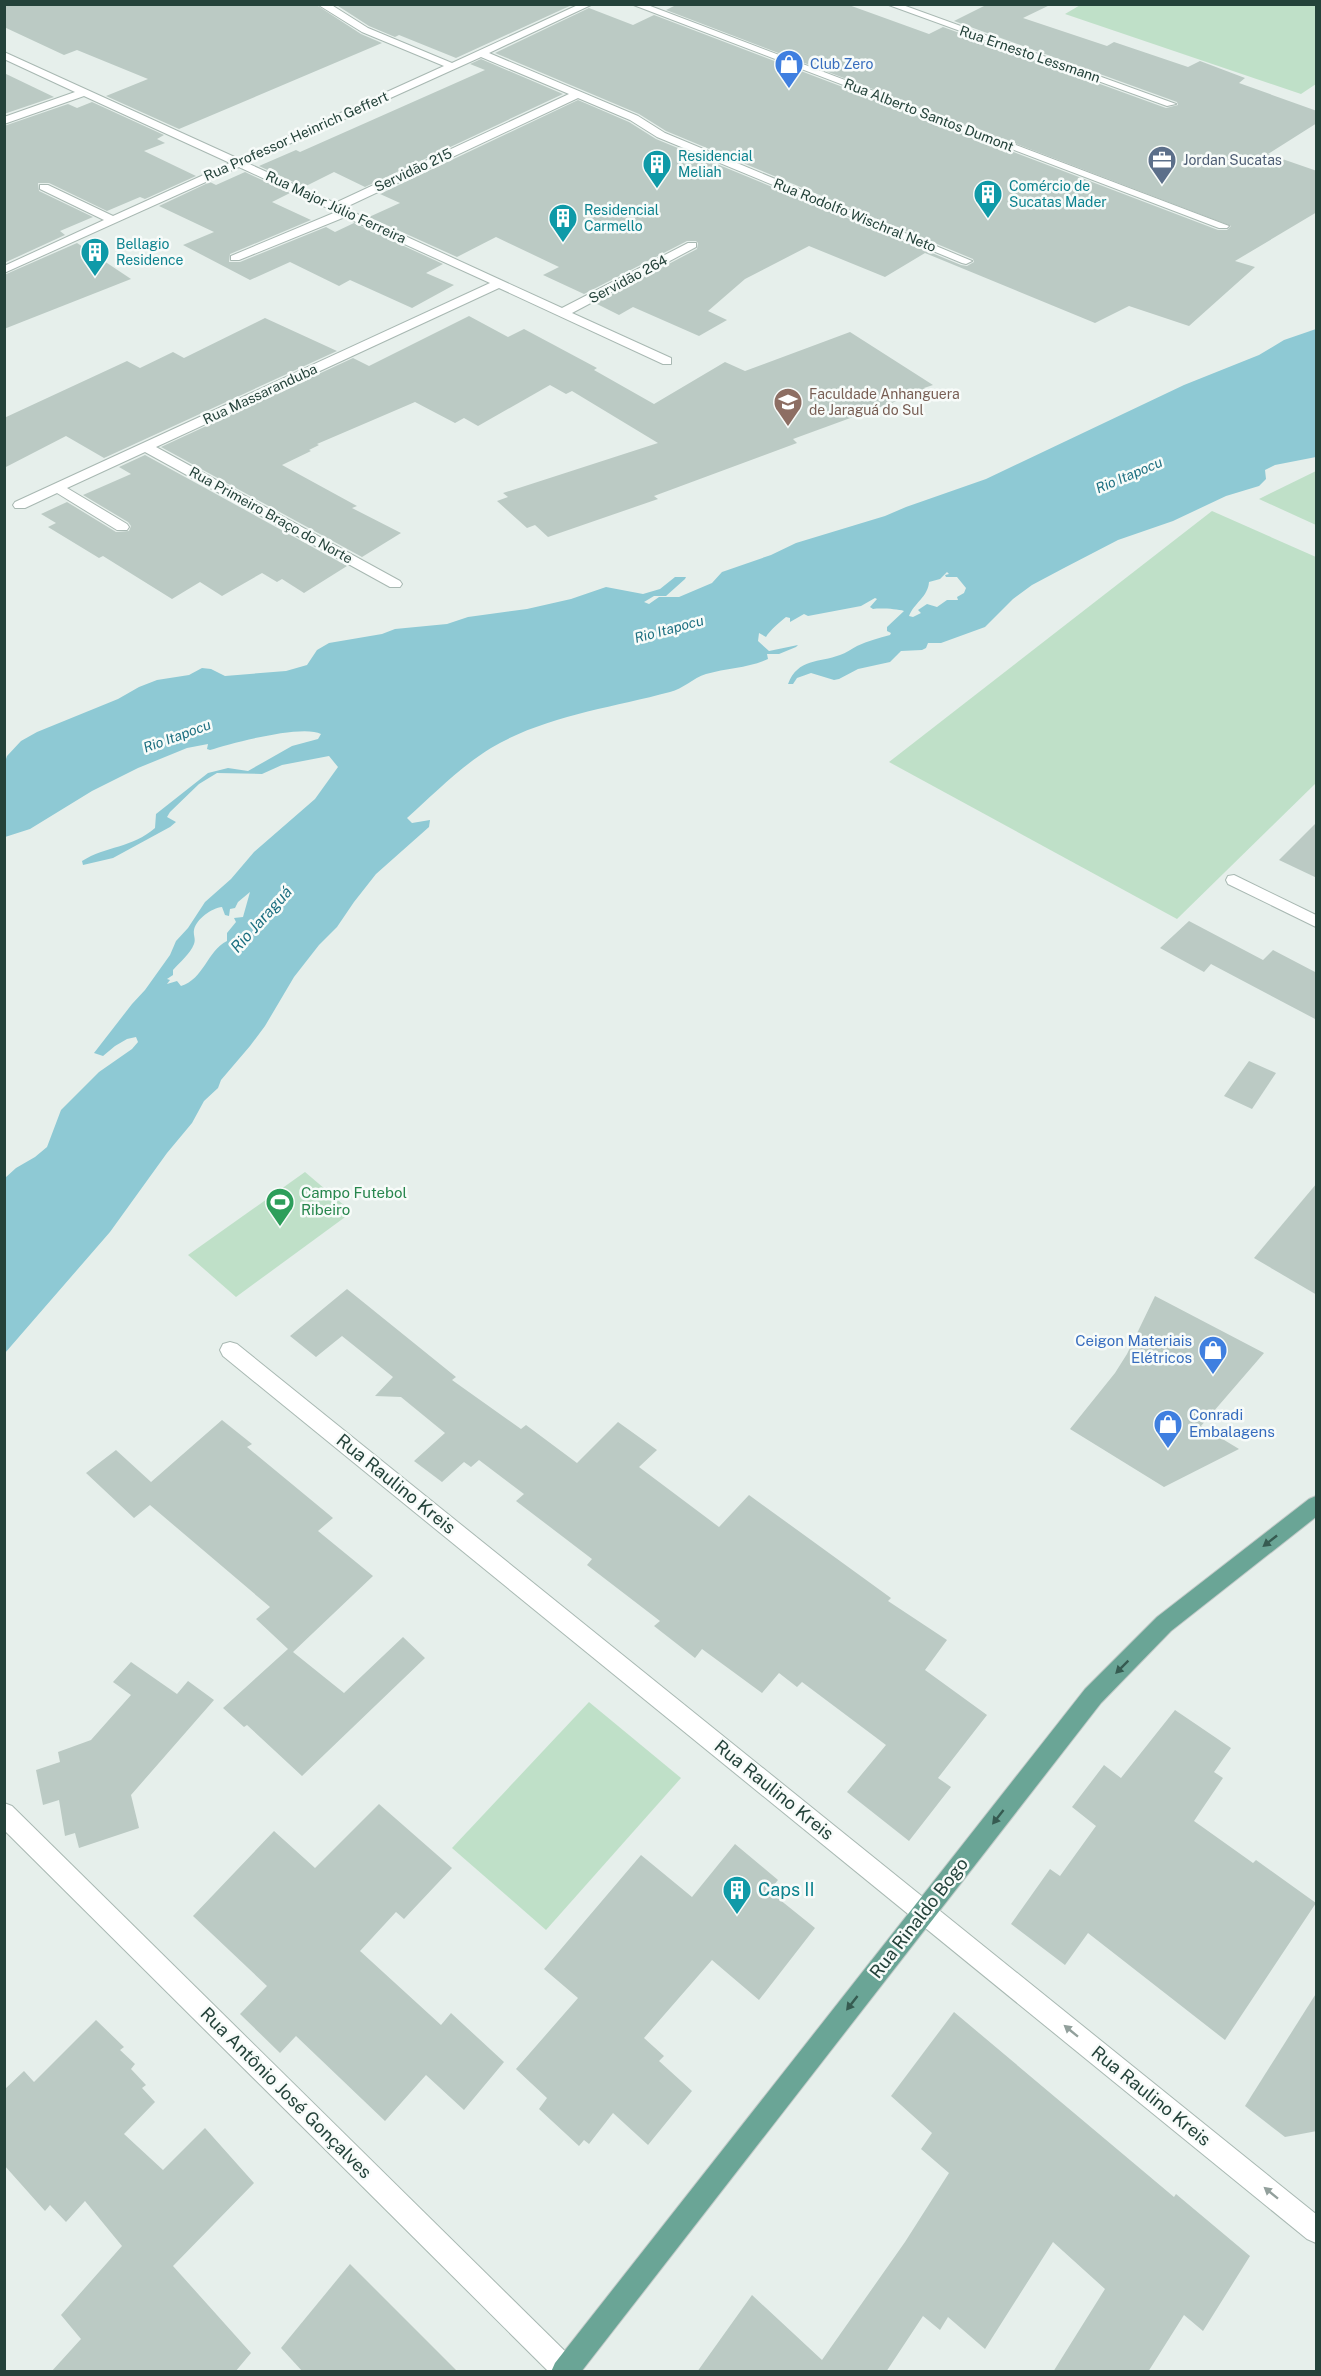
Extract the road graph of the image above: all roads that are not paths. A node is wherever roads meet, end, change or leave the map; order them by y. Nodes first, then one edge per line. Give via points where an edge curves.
1 (321, 4) edge
2 (589, 4) edge
3 (635, 4) edge
4 (890, 4) edge
5 (481, 53) junction
6 (4, 55) edge
7 (452, 66) junction
8 (84, 92) junction
9 (578, 94) junction
10 (1171, 104) dead end
11 (4, 121) edge
12 (239, 162) junction
13 (44, 187) dead end
14 (341, 209) junction
15 (112, 220) junction
16 (1223, 226) dead end
17 (692, 245) dead end
18 (235, 258) dead end
19 (966, 261) dead end
20 (4, 270) edge
21 (500, 283) junction
22 (564, 312) junction
23 (667, 361) dead end
24 (146, 447) junction
25 (58, 488) junction
26 (20, 505) dead end
27 (122, 527) dead end
28 (395, 584) dead end
29 (1234, 880) dead end
30 (1317, 922) edge
31 (230, 1350) dead end
32 (1317, 1505) edge
33 (4, 1815) edge
34 (924, 1911) junction
35 (1317, 2230) edge
36 (566, 2371) edge

1 - 7 street via 365,30
2 - 5 street, Rua Professor Heinrich Geffert
3 - 16 street, Rua Alberto Santos Dumont
4 - 10 street, Rua Ernesto Lessmann
5 - 7 street, Rua Professor Heinrich Geffert
5 - 9 street, Rua Rodolfo Wischral Neto
6 - 8 street, Rua Major Júlio Ferreira
7 - 12 street, Rua Professor Heinrich Geffert
8 - 11 street
8 - 12 street, Rua Major Júlio Ferreira
9 - 14 street, Servidão 215
9 - 19 street, Rua Rodolfo Wischral Neto via 634,118 661,135
12 - 14 street, Rua Major Júlio Ferreira
12 - 15 street, Rua Professor Heinrich Geffert
13 - 15 street
14 - 18 street, Servidão 215
14 - 21 street, Rua Major Júlio Ferreira
15 - 20 street, Rua Professor Heinrich Geffert
17 - 22 street, Servidão 264
21 - 22 street, Rua Major Júlio Ferreira
21 - 24 street, Rua Massaranduba
22 - 23 street, Rua Major Júlio Ferreira
24 - 25 street, Rua Massaranduba
24 - 28 street, Rua Primeiro Braço do Norte
25 - 26 street, Rua Massaranduba
25 - 27 street
29 - 30 street
31 - 34 street, Rua Raulino Kreis
32 -> 34 main road, Rua Rinaldo Bogo via 1164,1624 1093,1696
33 - 36 street, Rua Antônio José Gonçalves
35 -> 34 street, Rua Raulino Kreis
34 -> 36 main road, Rua Rinaldo Bogo

